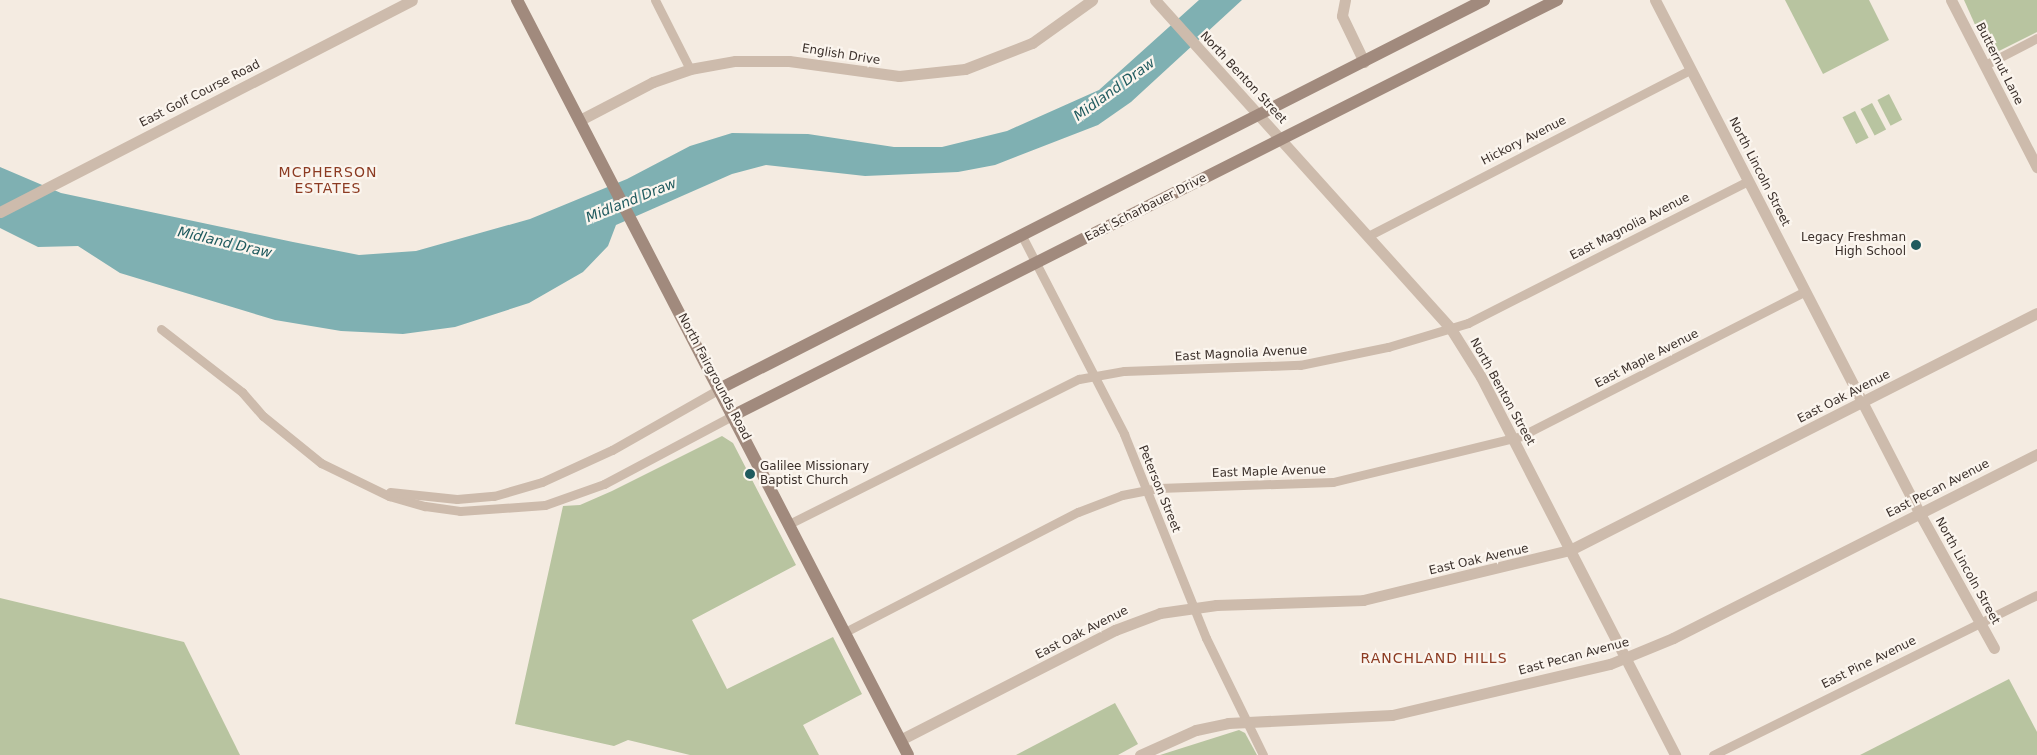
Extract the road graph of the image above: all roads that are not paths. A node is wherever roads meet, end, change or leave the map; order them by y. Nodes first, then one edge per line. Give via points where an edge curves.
1 (412, 0) edge
2 (518, 0) edge
3 (655, 0) edge
4 (1092, 0) edge
5 (1155, 0) edge
6 (1345, 0) edge
7 (1484, 0) edge
8 (1557, 0) edge
9 (1655, 0) edge
10 (1951, 0) edge
11 (2037, 38) edge
12 (1364, 62) junction
13 (1985, 65) junction
14 (690, 69) junction
15 (1691, 69) junction
16 (1258, 115) junction
17 (580, 120) junction
18 (1281, 139) junction
19 (2037, 167) edge
20 (1748, 181) junction
21 (0, 212) edge
22 (1370, 235) junction
23 (1022, 236) junction
24 (1036, 263) junction
25 (1804, 292) junction
26 (2037, 314) edge
27 (161, 329) dead end
28 (1451, 329) junction
29 (1094, 376) junction
30 (720, 388) junction
31 (1862, 403) junction
32 (734, 415) junction
33 (1512, 439) junction
34 (2037, 454) edge
35 (1147, 490) junction
36 (378, 491) junction
37 (1920, 514) junction
38 (791, 523) junction
39 (1570, 550) junction
40 (2037, 595) edge
41 (1194, 607) junction
42 (1981, 625) junction
43 (847, 631) junction
44 (1994, 648) dead end
45 (1625, 658) junction
46 (1246, 722) junction
47 (900, 740) junction
48 (908, 755) edge
49 (1140, 755) edge
50 (1264, 755) edge
51 (1675, 755) edge
52 (1713, 755) edge

1 - 21 street, East Golf Course Road
2 - 17 main road, North Fairgrounds Road
3 - 14 street
4 - 14 street, English Drive via 1065,23 1010,54 939,73 868,74 766,60
5 - 16 street, North Benton Street
6 - 12 street via 1342,16
7 - 12 main road
8 - 18 main road, East Scharbauer Drive
9 - 15 street, North Lincoln Street
10 - 13 street, Butternut Lane
11 - 13 street
12 - 16 main road
13 - 19 street, Butternut Lane
14 - 17 street, English Drive
15 - 20 street, North Lincoln Street
15 - 22 street, Hickory Avenue
16 - 18 street, North Benton Street
16 - 23 main road
17 - 30 main road, North Fairgrounds Road
18 - 22 street, North Benton Street
18 - 24 main road, East Scharbauer Drive
20 - 25 street, North Lincoln Street
20 - 28 street, East Magnolia Avenue
22 - 28 street, North Benton Street
23 - 24 street, Peterson Street
23 - 30 main road
24 - 29 street, Peterson Street
24 - 32 main road, East Scharbauer Drive
25 - 31 street, North Lincoln Street
25 - 33 street, East Maple Avenue
26 - 31 street, East Oak Avenue
27 - 36 street via 242,392 263,416 321,463
28 - 29 street, East Magnolia Avenue via 1300,365
28 - 33 street, North Benton Street
29 - 35 street, Peterson Street
29 - 38 street, East Magnolia Avenue via 1049,390
30 - 32 main road, North Fairgrounds Road
30 - 36 street via 612,450 542,482 494,496 457,499
31 - 37 street, North Lincoln Street
31 - 39 street, East Oak Avenue
32 - 36 street via 604,484 545,505 460,511
32 - 38 main road, North Fairgrounds Road
33 - 35 street, East Maple Avenue via 1333,482
33 - 39 street, North Benton Street
34 - 37 street, East Pecan Avenue
35 - 41 street, Peterson Street
35 - 43 street, East Maple Avenue via 1078,512
37 - 42 street, North Lincoln Street
37 - 45 street, East Pecan Avenue
38 - 43 main road, North Fairgrounds Road
39 - 41 street, East Oak Avenue via 1363,600
39 - 45 street, North Benton Street
40 - 42 street, East Pine Avenue
41 - 46 street, Peterson Street
41 - 47 street, East Oak Avenue via 1122,627
42 - 44 street, North Lincoln Street
42 - 52 street, East Pine Avenue via 1898,661
43 - 47 main road, North Fairgrounds Road
45 - 46 street, East Pecan Avenue via 1403,713
45 - 51 street, North Benton Street
46 - 49 street, East Pecan Avenue via 1196,730
46 - 50 street, Peterson Street
47 - 48 main road, North Fairgrounds Road

